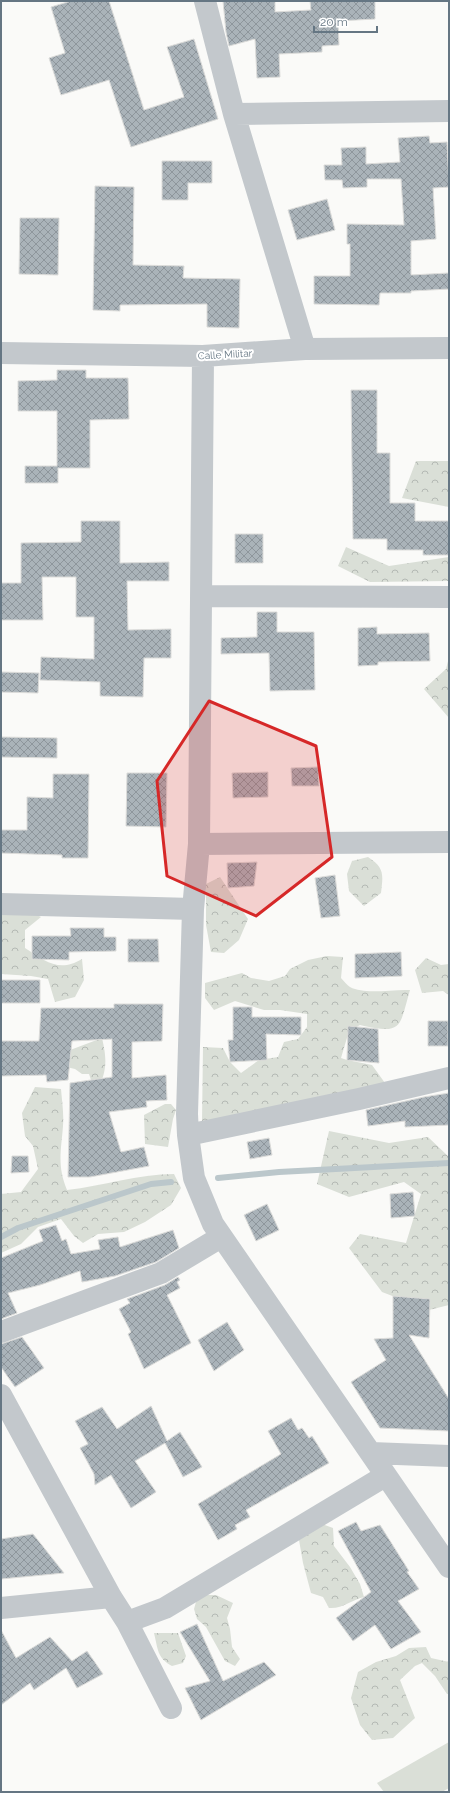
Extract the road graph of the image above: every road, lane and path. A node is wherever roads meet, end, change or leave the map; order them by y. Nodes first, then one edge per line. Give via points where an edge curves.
1 (205, 1) edge
2 (449, 111) edge
3 (234, 114) junction
4 (305, 349) junction
5 (447, 350) edge
6 (1, 352) edge
7 (203, 356) junction
8 (202, 596) junction
9 (449, 597) edge
10 (449, 842) edge
11 (199, 844) junction
12 (1, 904) edge
13 (193, 909) junction
14 (449, 1078) edge
15 (188, 1135) junction
16 (222, 1237) junction
17 (1, 1332) edge
18 (1, 1394) edge
19 (371, 1453) junction
20 (449, 1456) edge
21 (385, 1476) junction
22 (449, 1567) edge
23 (111, 1597) junction
24 (1, 1608) edge
25 (127, 1622) junction
26 (171, 1708) dead end

1 - 3 street
2 - 3 street
3 - 4 street
4 - 5 street, Calle Militar
4 - 7 street, Calle Militar
6 - 7 street, Calle Militar
7 - 8 street
8 - 9 street
8 - 11 street
10 - 11 street
11 - 13 street
12 - 13 street
13 - 15 street
14 - 15 street
15 - 16 street via 194,1178 213,1224
16 - 17 street via 161,1273
16 - 19 street
18 - 23 street
19 - 20 street
19 - 21 street
21 - 22 street
21 - 25 street via 165,1608
23 - 24 street
23 - 25 street
25 - 26 street

